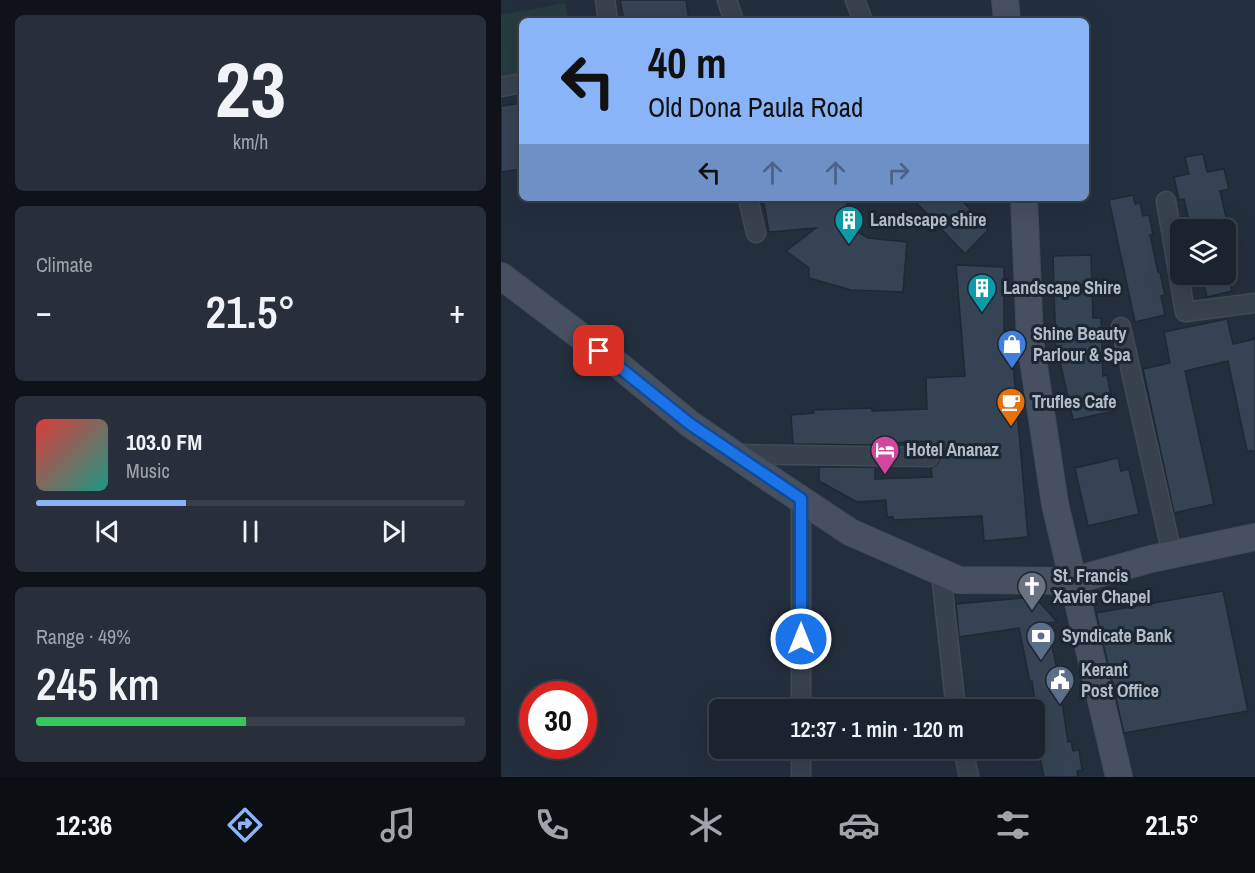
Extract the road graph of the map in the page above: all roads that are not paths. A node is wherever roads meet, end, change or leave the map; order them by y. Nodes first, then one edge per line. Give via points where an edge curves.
1 (605, 0) edge
2 (727, 0) edge
3 (855, 0) edge
4 (1005, 0) edge
5 (608, 18) edge
6 (732, 18) edge
7 (862, 18) edge
8 (1008, 18) edge
9 (519, 84) edge
10 (501, 87) edge
11 (749, 201) edge
12 (1024, 201) edge
13 (1165, 201) dead end
14 (756, 232) dead end
15 (501, 276) edge
16 (1255, 303) edge
17 (1121, 327) dead end
18 (733, 454) junction
19 (929, 457) dead end
20 (801, 499) junction
21 (1255, 537) edge
22 (1172, 554) junction
23 (941, 573) junction
24 (1072, 581) junction
25 (801, 699) edge
26 (955, 699) edge
27 (801, 759) edge
28 (965, 759) edge
29 (801, 777) edge
30 (969, 777) edge
31 (1119, 777) edge

1 - 5 street
2 - 6 street
3 - 7 street
4 - 8 main road
9 - 10 street
11 - 14 street
12 - 24 main road via 1030,340 1055,504
13 - 16 street via 1185,312
15 - 18 main road
17 - 22 street
18 - 19 street
18 - 20 main road
20 - 23 main road via 850,532
20 - 25 street
21 - 22 main road
22 - 24 main road
23 - 24 main road via 959,580
23 - 26 street
24 - 31 main road
27 - 29 street
28 - 30 street

